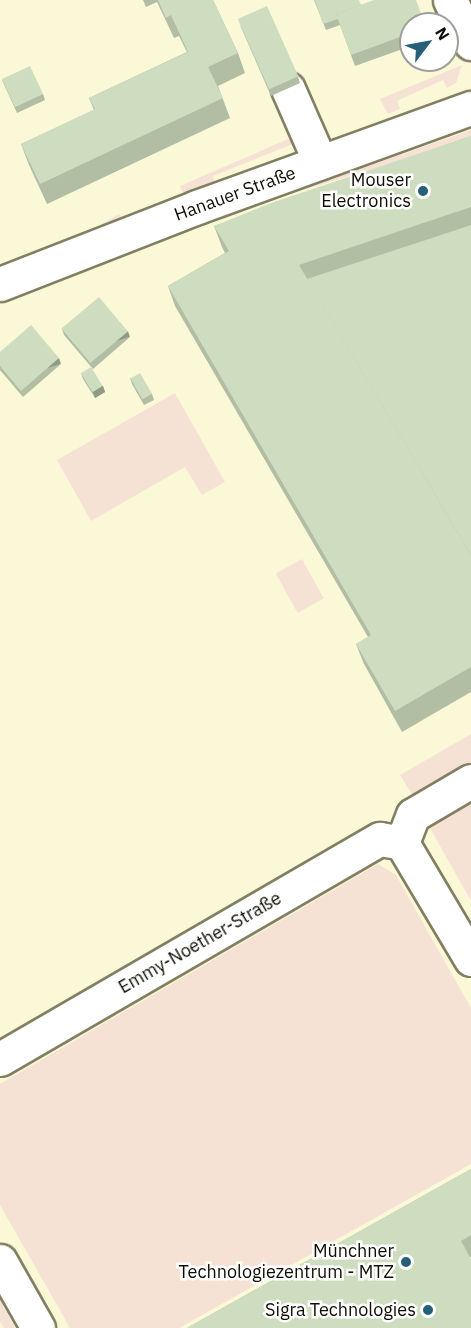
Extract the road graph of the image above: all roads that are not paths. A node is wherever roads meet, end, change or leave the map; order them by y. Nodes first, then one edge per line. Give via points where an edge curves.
1 (450, 0) edge
2 (471, 43) edge
3 (288, 89) edge
4 (471, 108) edge
5 (320, 162) junction
6 (0, 284) edge
7 (471, 781) edge
8 (402, 843) junction
9 (471, 959) edge
10 (0, 1059) edge
11 (4, 1276) edge
12 (38, 1328) edge

1 - 2 street
3 - 5 street
4 - 5 street, Hanauer Straße
5 - 6 street, Hanauer Straße
7 - 8 street via 413,815
8 - 9 street
8 - 10 street, Emmy-Noether-Straße via 380,839
11 - 12 street

